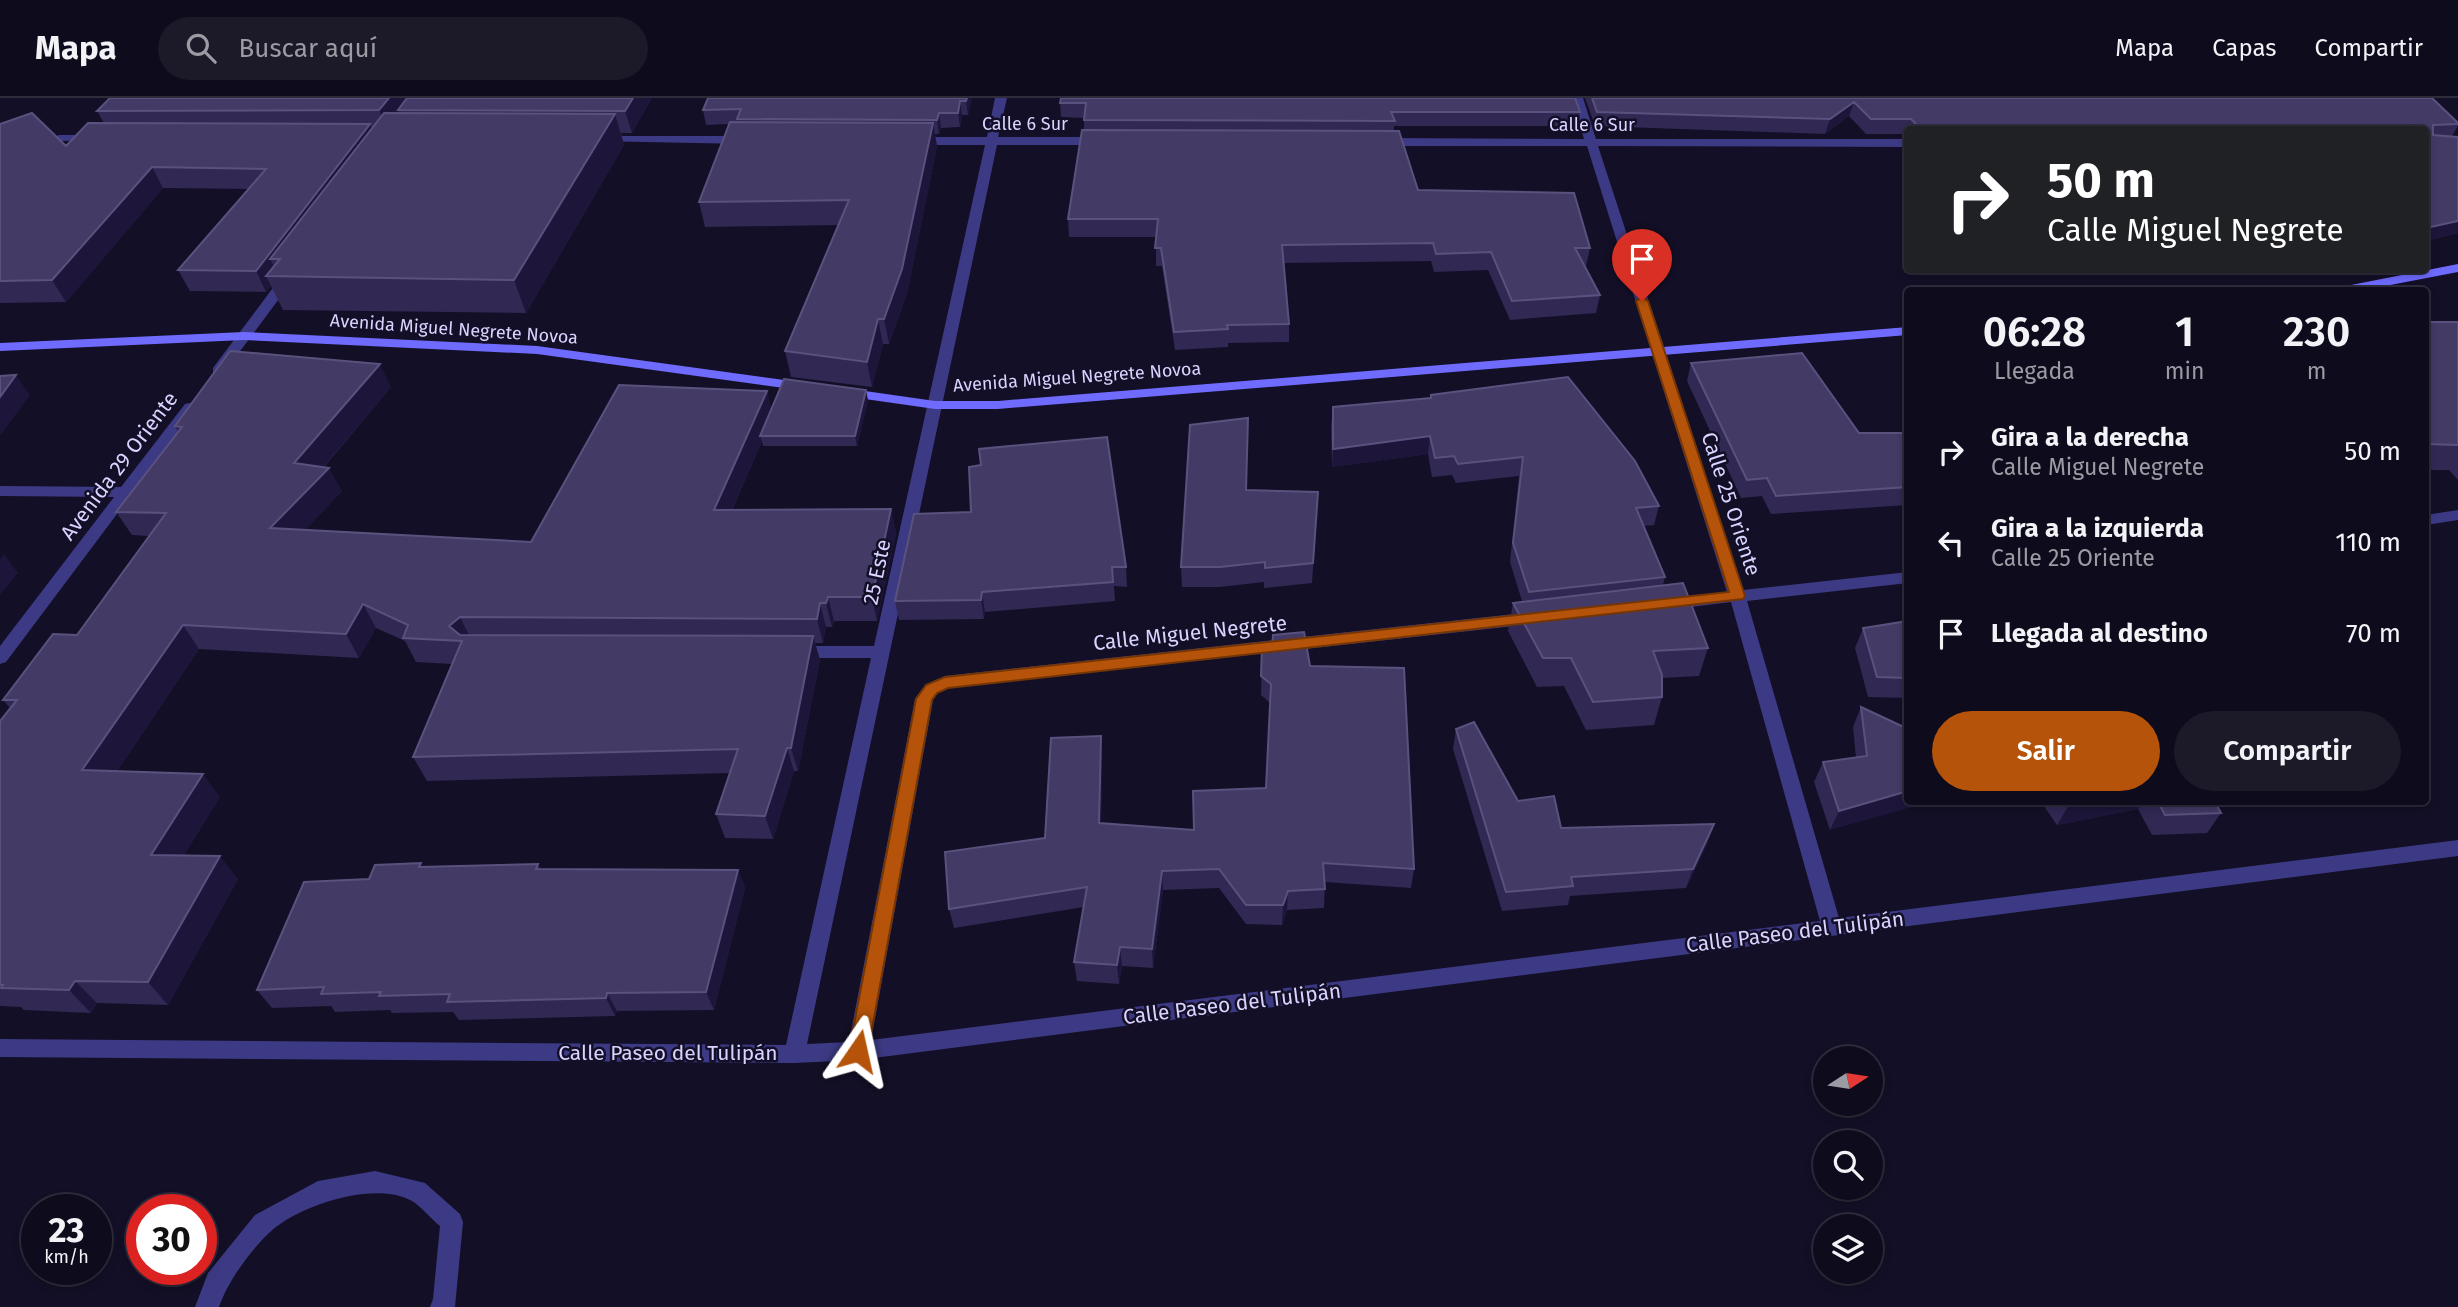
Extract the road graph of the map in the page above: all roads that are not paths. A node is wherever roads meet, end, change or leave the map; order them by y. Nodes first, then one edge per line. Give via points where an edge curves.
1 (1001, 98) edge
2 (1577, 98) edge
3 (59, 138) edge
4 (115, 138) edge
5 (588, 139) edge
6 (755, 140) edge
7 (894, 141) edge
8 (992, 141) junction
9 (1117, 141) edge
10 (1368, 142) edge
11 (1591, 143) junction
12 (1904, 144) edge
13 (302, 259) edge
14 (2458, 268) edge
15 (2362, 287) edge
16 (1904, 331) edge
17 (244, 336) junction
18 (0, 347) edge
19 (1658, 351) junction
20 (935, 405) junction
21 (0, 491) edge
22 (126, 492) junction
23 (2458, 514) edge
24 (2429, 519) edge
25 (1904, 578) edge
26 (1737, 596) junction
27 (1654, 605) edge
28 (1543, 617) edge
29 (772, 652) edge
30 (882, 652) junction
31 (0, 658) edge
32 (2458, 848) edge
33 (1832, 928) junction
34 (0, 1048) edge
35 (858, 1051) junction
36 (794, 1054) junction
37 (207, 1307) edge
38 (442, 1307) edge

1 - 8 street, 25 Este
2 - 11 street, Calle 25 Oriente
3 - 4 street
5 - 6 street
7 - 8 street, Calle 6 Sur
8 - 9 street, Calle 6 Sur
8 - 20 street, 25 Este
10 - 11 street, Calle 6 Sur
11 - 12 street, Calle 6 Sur
11 - 19 street, Calle 25 Oriente
13 - 17 street, Avenida 29 Oriente
14 - 15 main road
16 - 19 main road, Avenida Miguel Negrete Novoa
17 - 18 main road, Avenida Miguel Negrete Novoa
17 - 20 main road, Avenida Miguel Negrete Novoa via 537,350
17 - 22 street, Avenida 29 Oriente
19 - 20 main road, Avenida Miguel Negrete Novoa via 998,405
19 - 26 street, Calle 25 Oriente
20 - 30 street, 25 Este
21 - 22 street
22 - 31 street, Avenida 29 Oriente
23 - 24 street
25 - 26 street
26 - 27 street
26 - 33 street, Calle 25 Oriente
28 - 35 street, Calle Miguel Negrete via 945,682 931,689 924,699
29 - 30 street
30 - 36 street, 25 Este
32 - 33 street, Calle Paseo del Tulipán
33 - 35 street, Calle Paseo del Tulipán
34 - 36 street, Calle Paseo del Tulipán
35 - 36 street, Calle Paseo del Tulipán
37 - 38 street via 216,1282 262,1223 318,1192 375,1182 417,1191 452,1222

